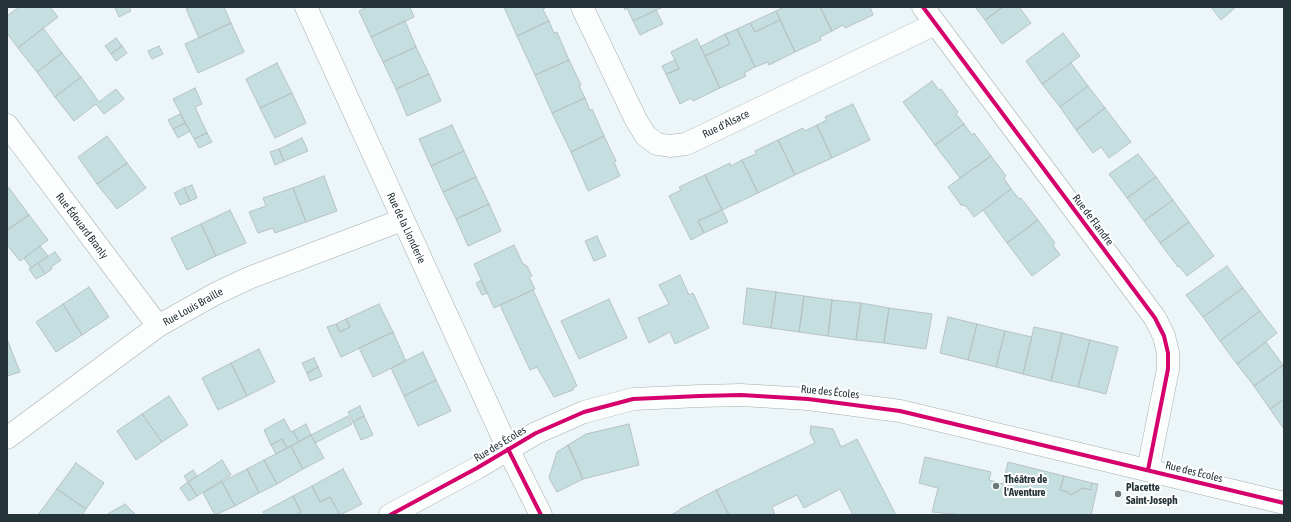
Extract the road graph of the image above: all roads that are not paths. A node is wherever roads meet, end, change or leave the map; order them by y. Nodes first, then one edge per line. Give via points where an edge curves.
1 (306, 7) edge
2 (582, 7) edge
3 (929, 15) edge
4 (7, 125) edge
5 (402, 220) junction
6 (158, 326) junction
7 (7, 438) edge
8 (508, 449) junction
9 (1148, 470) junction
10 (1284, 503) edge
11 (390, 515) edge
12 (541, 515) edge

1 - 5 street, Rue de la Lionderie
2 - 3 street, Rue d'Alsace via 646,136 657,144 670,146 686,144
3 - 9 street, Rue de Flandre via 1155,318 1164,336 1168,368
4 - 6 street, Rue Édouard Branly
5 - 6 street, Rue Louis Braille via 249,278
5 - 8 street, Rue de la Lionderie
6 - 7 street, Rue Louis Braille
8 - 9 street, Rue des Écoles via 552,425 584,412 633,399 771,396 900,411
8 - 11 street, Rue des Écoles
8 - 12 street, Rue de la Lionderie
9 - 10 street, Rue des Écoles

